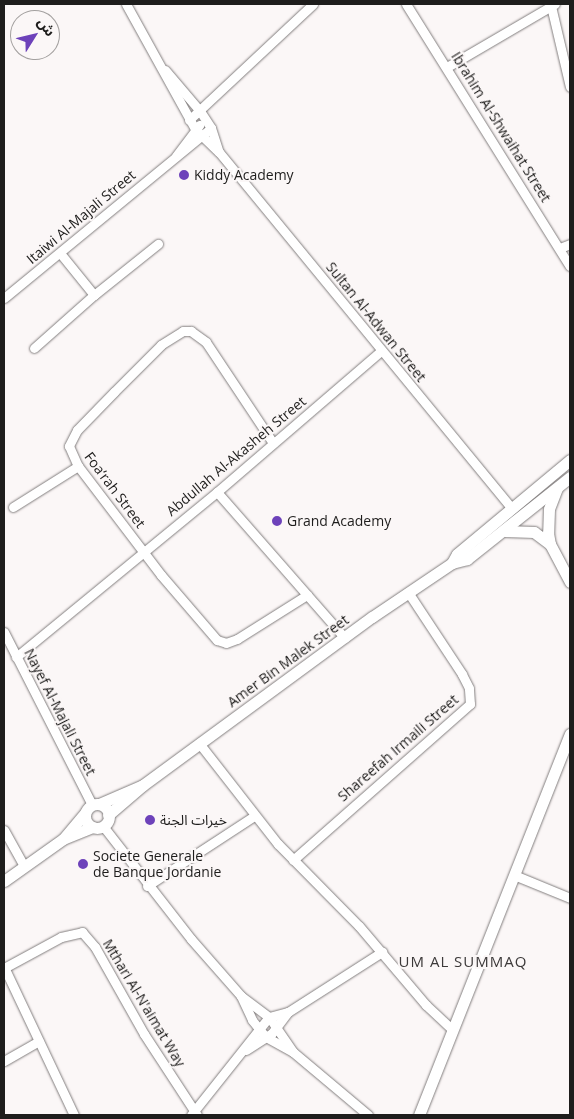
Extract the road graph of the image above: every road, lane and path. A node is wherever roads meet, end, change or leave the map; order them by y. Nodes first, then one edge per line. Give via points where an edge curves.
1 (313, 4) edge
2 (406, 4) edge
3 (129, 5) edge
4 (553, 5) edge
5 (163, 68) junction
6 (447, 68) junction
7 (570, 87) edge
8 (202, 115) junction
9 (190, 120) junction
10 (210, 128) junction
11 (196, 129) junction
12 (202, 138) junction
13 (219, 152) junction
14 (176, 157) junction
15 (158, 244) dead end
16 (570, 244) edge
17 (560, 248) junction
18 (60, 253) junction
19 (570, 266) edge
20 (94, 295) junction
21 (4, 298) edge
22 (34, 348) dead end
23 (381, 351) junction
24 (273, 443) junction
25 (570, 460) edge
26 (78, 466) junction
27 (570, 477) edge
28 (557, 487) junction
29 (217, 492) junction
30 (12, 507) dead end
31 (511, 508) junction
32 (503, 531) junction
33 (550, 544) junction
34 (143, 551) junction
35 (452, 564) junction
36 (570, 582) edge
37 (408, 592) junction
38 (307, 595) junction
39 (4, 632) edge
40 (345, 638) junction
41 (16, 657) junction
42 (570, 734) edge
43 (199, 743) junction
44 (143, 785) junction
45 (92, 807) junction
46 (254, 816) junction
47 (101, 823) junction
48 (4, 830) edge
49 (62, 839) junction
50 (294, 860) junction
51 (24, 866) junction
52 (514, 875) junction
53 (4, 881) edge
54 (147, 886) junction
55 (570, 898) edge
56 (382, 952) junction
57 (4, 968) edge
58 (241, 996) junction
59 (288, 1012) junction
60 (269, 1017) junction
61 (278, 1027) junction
62 (451, 1028) junction
63 (258, 1029) junction
64 (266, 1037) junction
65 (39, 1042) junction
66 (243, 1052) junction
67 (293, 1052) junction
68 (4, 1061) edge
69 (194, 1114) edge
70 (74, 1115) edge
71 (368, 1115) edge
72 (419, 1115) edge

1 - 8 street
2 - 6 street, Ibrahim Al-Shwaihat Street
3 - 5 street, Sultan Al-Adwan Street
4 - 6 street
4 - 7 street
5 - 8 street, Sultan Al-Adwan Street
5 - 9 street, Sultan Al-Adwan Street
6 - 17 street, Ibrahim Al-Shwaihat Street
8 - 9 street
8 - 10 street, Sultan Al-Adwan Street
8 - 11 street, Itaiwi Al-Majali Street
9 - 11 street, Sultan Al-Adwan Street
10 - 12 street, Itaiwi Al-Majali Street
10 - 13 street, Sultan Al-Adwan Street
11 - 12 street, Sultan Al-Adwan Street
11 - 14 street, Itaiwi Al-Majali Street
12 - 13 street, Sultan Al-Adwan Street
12 - 14 street, Itaiwi Al-Majali Street
13 - 23 street, Sultan Al-Adwan Street
14 - 18 street, Itaiwi Al-Majali Street
15 - 20 street
16 - 17 street
17 - 19 street, Ibrahim Al-Shwaihat Street
18 - 20 street
18 - 21 street, Itaiwi Al-Majali Street
20 - 22 street
23 - 24 street, Abdullah Al-Akasheh Street
23 - 31 street, Sultan Al-Adwan Street
24 - 26 street, Foa‘rah Street via 206,342 191,331 183,331 175,333 161,345 72,436 69,446
24 - 29 street, Abdullah Al-Akasheh Street
25 - 31 street, Amer Bin Malek Street
26 - 30 street
26 - 34 street, Foa‘rah Street
27 - 28 street, Amer Bin Malek Street
28 - 32 street, Amer Bin Malek Street
28 - 33 street via 549,509
29 - 34 street, Abdullah Al-Akasheh Street
29 - 38 street
31 - 35 street, Amer Bin Malek Street via 458,554
32 - 33 street via 524,529 543,537
32 - 35 street, Amer Bin Malek Street via 466,559
33 - 36 street
34 - 38 street, Foa‘rah Street via 197,619 221,642 237,639
34 - 41 street, Abdullah Al-Akasheh Street
35 - 37 street, Amer Bin Malek Street
37 - 40 street, Amer Bin Malek Street
37 - 50 street, Shareefah Irmaili Street via 462,674 469,688 470,704
38 - 40 street
39 - 41 street, Nayef Al-Majali Street
40 - 43 street, Amer Bin Malek Street
41 - 45 street, Nayef Al-Majali Street
42 - 52 street
43 - 44 street, Amer Bin Malek Street
43 - 46 street
44 - 45 street, Amer Bin Malek Street
44 - 47 street, Amer Bin Malek Street
45 - 47 street
45 - 47 street via 86,821
45 - 49 street, Amer Bin Malek Street
46 - 50 street
46 - 54 street
47 - 49 street, Amer Bin Malek Street
47 - 54 street
48 - 51 street
49 - 51 street, Amer Bin Malek Street
50 - 56 street
51 - 53 street, Amer Bin Malek Street
52 - 55 street
52 - 62 street
54 - 58 street
56 - 59 street
56 - 62 street via 426,1005
57 - 65 street
57 - 69 street, Mthari Al-N'aimat Way via 61,937 82,932 95,947
58 - 60 street
58 - 63 street
59 - 60 street
59 - 61 street
60 - 61 street
60 - 63 street
61 - 64 street
61 - 67 street
62 - 72 street
63 - 64 street
63 - 66 street
64 - 66 street
64 - 67 street
65 - 68 street
65 - 70 street
66 - 69 street
67 - 71 street

